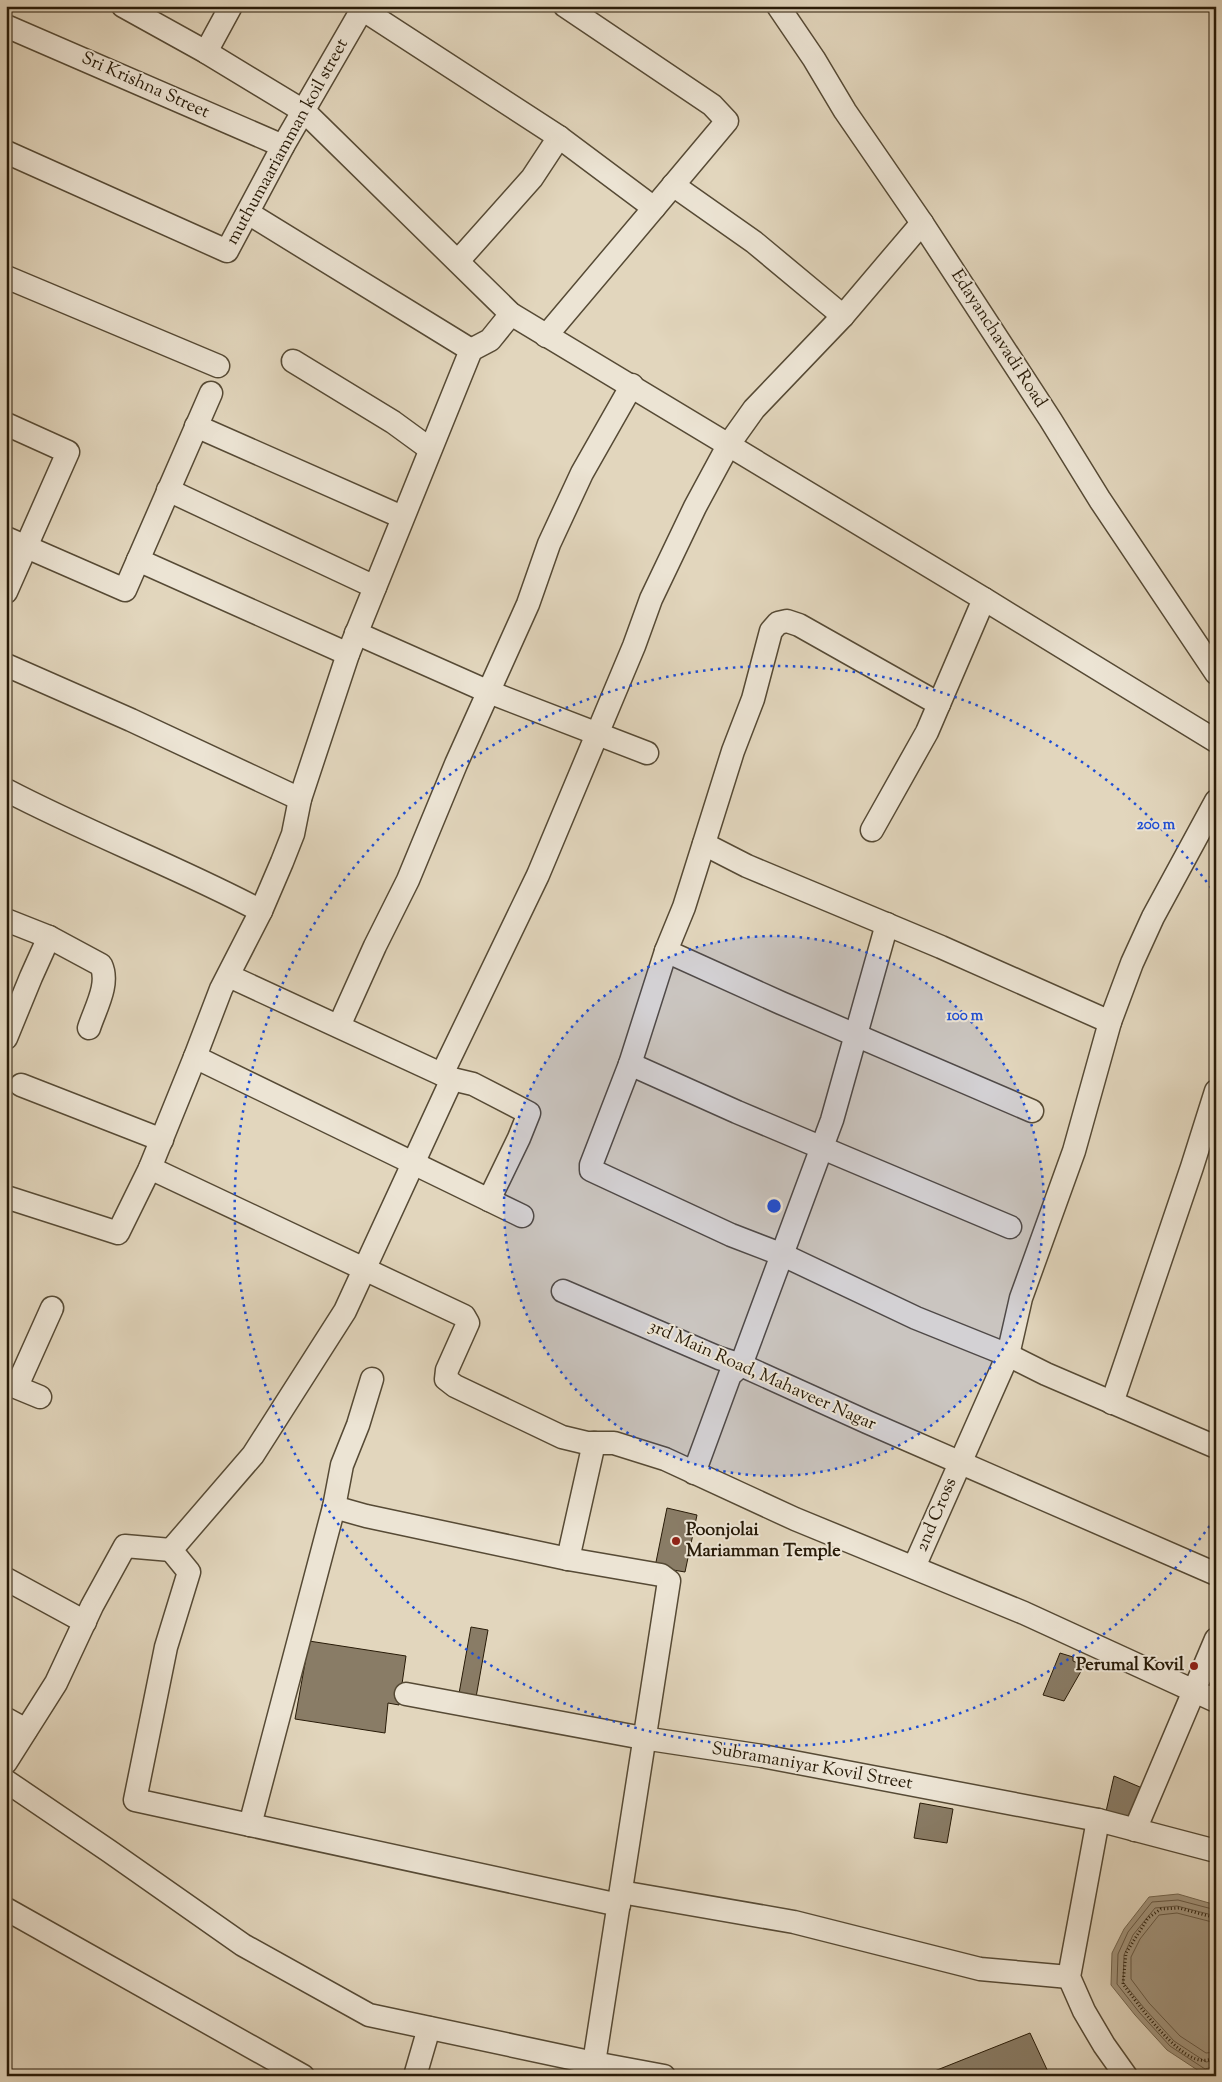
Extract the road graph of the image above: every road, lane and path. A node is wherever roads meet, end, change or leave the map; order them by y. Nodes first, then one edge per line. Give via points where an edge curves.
1 (123, 6) edge
2 (231, 6) edge
3 (565, 6) edge
4 (778, 6) edge
5 (363, 8) edge
6 (6, 26) edge
7 (206, 52) junction
8 (305, 112) junction
9 (559, 137) junction
10 (283, 146) junction
11 (6, 152) edge
12 (673, 185) junction
13 (654, 208) junction
14 (248, 212) junction
15 (922, 222) junction
16 (458, 261) junction
17 (6, 277) edge
18 (511, 314) junction
19 (843, 316) junction
20 (546, 336) junction
21 (471, 350) junction
22 (293, 361) dead end
23 (218, 366) dead end
24 (632, 385) junction
25 (210, 393) dead end
26 (6, 424) edge
27 (196, 426) junction
28 (730, 444) junction
29 (430, 449) junction
30 (168, 490) junction
31 (402, 517) junction
32 (16, 542) edge
33 (138, 560) junction
34 (375, 587) junction
35 (6, 592) edge
36 (984, 599) junction
37 (356, 633) junction
38 (348, 654) junction
39 (6, 666) edge
40 (1216, 673) edge
41 (489, 692) junction
42 (939, 704) junction
43 (596, 735) junction
44 (1216, 741) edge
45 (647, 753) dead end
46 (6, 790) edge
47 (300, 800) junction
48 (1216, 801) edge
49 (872, 830) dead end
50 (704, 844) junction
51 (261, 911) junction
52 (6, 920) edge
53 (887, 924) junction
54 (49, 937) junction
55 (666, 952) junction
56 (229, 976) junction
57 (1110, 1022) junction
58 (338, 1026) junction
59 (88, 1028) dead end
60 (857, 1035) junction
61 (6, 1038) edge
62 (195, 1057) junction
63 (630, 1064) junction
64 (447, 1077) junction
65 (21, 1085) dead end
66 (1216, 1091) edge
67 (1032, 1110) dead end
68 (162, 1140) junction
69 (823, 1147) junction
70 (414, 1164) junction
71 (150, 1168) junction
72 (6, 1197) edge
73 (489, 1200) junction
74 (522, 1216) dead end
75 (1010, 1227) dead end
76 (783, 1255) junction
77 (365, 1270) junction
78 (563, 1292) dead end
79 (52, 1308) dead end
80 (1008, 1355) junction
81 (741, 1365) junction
82 (372, 1379) dead end
83 (12, 1385) edge
84 (40, 1397) dead end
85 (1112, 1403) junction
86 (604, 1443) junction
87 (1216, 1447) edge
88 (959, 1462) junction
89 (694, 1473) junction
90 (334, 1506) junction
91 (171, 1550) junction
92 (568, 1559) junction
93 (914, 1567) junction
94 (1216, 1574) edge
95 (6, 1579) edge
96 (84, 1622) junction
97 (1216, 1639) edge
98 (1194, 1691) junction
99 (406, 1694) dead end
100 (1216, 1701) edge
101 (6, 1719) edge
102 (26, 1730) junction
103 (643, 1738) junction
104 (6, 1762) edge
105 (6, 1781) edge
106 (1098, 1820) junction
107 (250, 1825) junction
108 (1135, 1830) junction
109 (1216, 1851) edge
110 (620, 1899) junction
111 (6, 1910) edge
112 (1216, 1918) edge
113 (1069, 1977) junction
114 (430, 2028) junction
115 (1216, 2059) edge
116 (592, 2069) edge
117 (303, 2076) edge
118 (416, 2076) edge
119 (664, 2076) edge
120 (1126, 2076) edge

1 - 7 street
2 - 7 street
3 - 12 street via 712,106 727,121
4 - 15 street, Edayanchavadi Road via 850,119
5 - 8 street, muthumaariamman koil street
5 - 9 street
6 - 10 street, Sri Krishna Street
7 - 8 street
8 - 10 street, muthumaariamman koil street
8 - 16 street
9 - 13 street
9 - 16 street via 532,178
10 - 14 street, muthumaariamman koil street
11 - 14 street, muthumaariamman koil street via 227,251
12 - 13 street
12 - 19 street via 754,242
13 - 20 street
14 - 21 street
15 - 19 street
15 - 40 street, Edayanchavadi Road via 1100,500
16 - 18 street
17 - 23 street
18 - 20 street
18 - 21 street via 490,340
19 - 28 street via 754,409
20 - 24 street
21 - 29 street
22 - 29 street via 393,422
24 - 28 street
24 - 41 street via 582,473 549,544 528,604
25 - 27 street
26 - 32 street via 68,452
27 - 30 street
27 - 31 street
28 - 36 street
28 - 43 street via 695,507 651,600
29 - 31 street
30 - 33 street
30 - 34 street
31 - 34 street
32 - 33 street via 125,590
32 - 35 street
33 - 38 street
34 - 37 street
36 - 42 street
36 - 44 street
37 - 38 street
37 - 41 street
38 - 47 street
39 - 47 street via 131,720
41 - 43 street
41 - 58 street via 408,880
42 - 49 street
42 - 50 street via 799,624 778,623 772,631 753,699
43 - 45 street
43 - 64 street
46 - 51 street
47 - 51 street via 293,834
48 - 57 street, 2nd Cross via 1153,917
50 - 53 street via 747,866
50 - 55 street
51 - 56 street
52 - 54 street
53 - 57 street
53 - 60 street
54 - 59 street via 101,965 105,973
54 - 61 street
55 - 60 street
55 - 63 street
56 - 58 street
56 - 62 street
57 - 80 street, 2nd Cross via 1074,1151 1020,1298
58 - 64 street
60 - 67 street
60 - 69 street
62 - 68 street
62 - 70 street
63 - 69 street
63 - 76 street via 591,1170 731,1235
64 - 70 street
64 - 73 street via 473,1084 528,1113 520,1138
65 - 68 street
66 - 85 street
68 - 71 street
69 - 75 street
69 - 76 street
70 - 73 street
70 - 77 street
71 - 72 street via 118,1233
71 - 77 street
73 - 74 street
76 - 80 street via 916,1318
76 - 81 street
77 - 86 street via 464,1316 468,1323 446,1370 446,1379 455,1386 562,1437
77 - 91 street via 346,1311 253,1455
78 - 81 street, 3rd Main Road, Mahaveer Nagar
79 - 83 street
80 - 85 street
80 - 88 street, 2nd Cross
81 - 88 street, 3rd Main Road, Mahaveer Nagar
81 - 89 street via 730,1375
82 - 90 street via 342,1465
83 - 84 street
85 - 87 street
86 - 89 street via 665,1459
86 - 92 street
88 - 93 street, 2nd Cross
88 - 94 street, 3rd Main Road, Mahaveer Nagar
89 - 93 street via 795,1519
90 - 92 street via 366,1516
90 - 107 street
91 - 96 street via 126,1546
91 - 107 street via 189,1572 166,1647 135,1800
92 - 103 street via 661,1575 669,1581
93 - 98 street
95 - 96 street
96 - 102 street via 56,1683
97 - 98 street
98 - 100 street
98 - 108 street
99 - 103 street, Subramaniyar Kovil Street
101 - 102 street
102 - 104 street
103 - 106 street, Subramaniyar Kovil Street via 762,1756
103 - 110 street
105 - 114 street via 110,1850 242,1945 369,2015
106 - 108 street, Subramaniyar Kovil Street
106 - 113 street
107 - 110 street
108 - 109 street, Subramaniyar Kovil Street
110 - 113 street via 794,1922 980,1969
110 - 116 street
111 - 117 street
112 - 115 path via 1179,1908 1161,1909 1148,1918 1126,1953 1123,1984 1176,2046 1200,2060
113 - 120 street via 1084,2011
114 - 116 street
114 - 118 street
116 - 119 street

